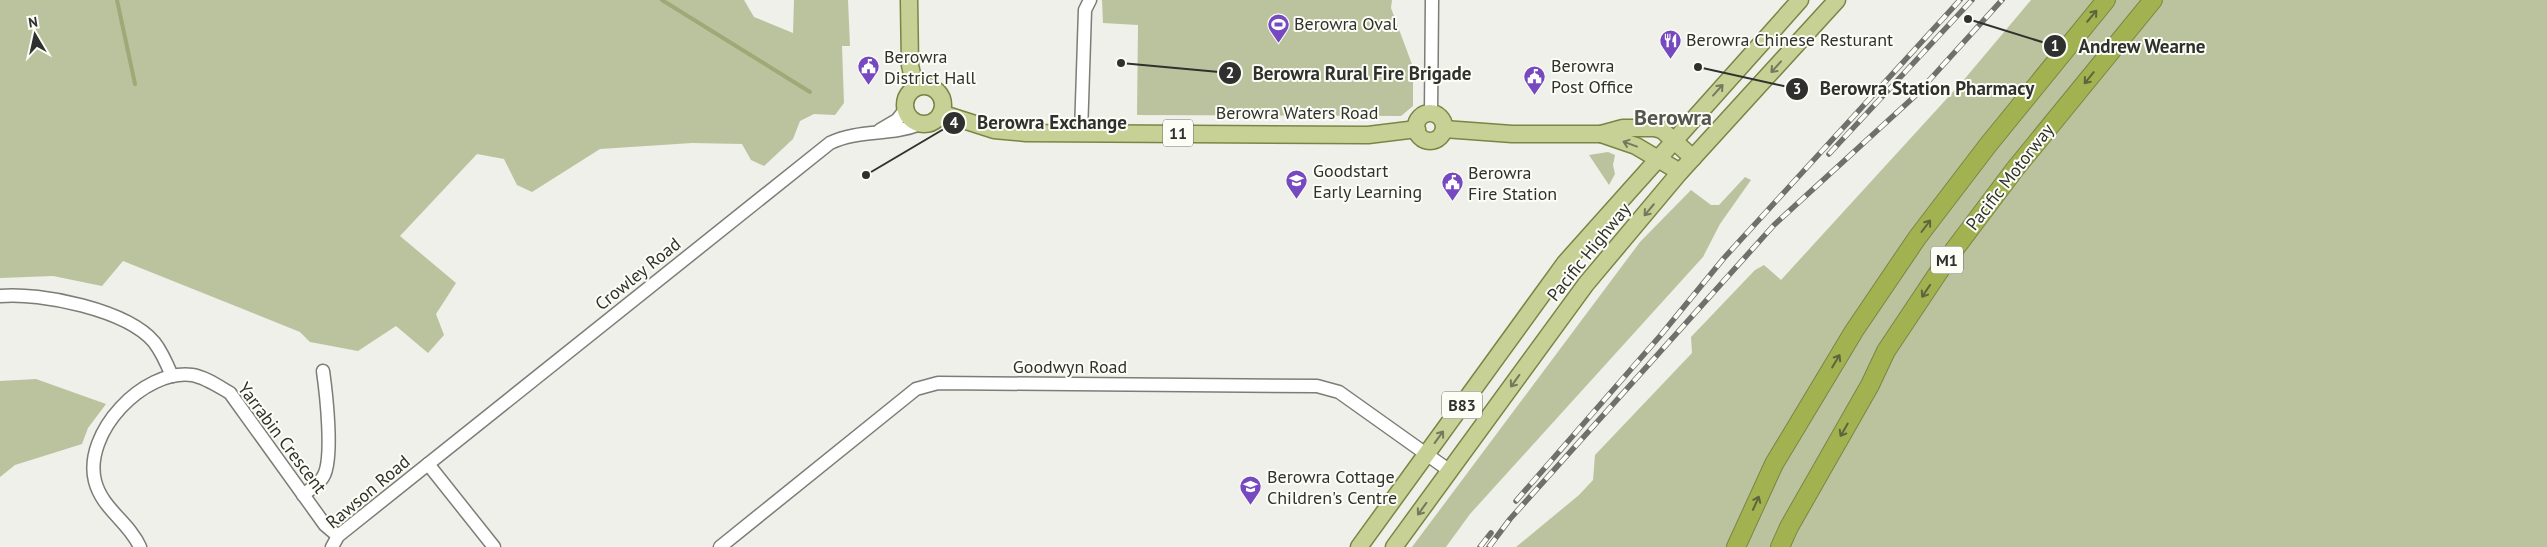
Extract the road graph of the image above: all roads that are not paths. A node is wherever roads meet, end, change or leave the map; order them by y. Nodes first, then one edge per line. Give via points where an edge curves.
1 (910, 0) edge
2 (1090, 0) edge
3 (1432, 0) edge
4 (1800, 0) edge
5 (1837, 0) edge
6 (2106, 0) edge
7 (2153, 0) edge
8 (915, 88) junction
9 (905, 110) junction
10 (941, 113) junction
11 (1431, 113) junction
12 (920, 124) junction
13 (1417, 129) junction
14 (1444, 129) junction
15 (878, 131) junction
16 (1080, 133) junction
17 (1601, 134) junction
18 (1674, 140) junction
19 (1657, 158) junction
20 (1693, 158) junction
21 (1680, 172) junction
22 (0, 296) edge
23 (323, 371) dead end
24 (172, 376) junction
25 (1426, 454) junction
26 (428, 464) junction
27 (1450, 471) junction
28 (303, 494) junction
29 (335, 541) edge
30 (140, 547) edge
31 (494, 547) edge
32 (720, 547) edge
33 (1359, 547) edge
34 (1394, 547) edge
35 (1736, 547) edge
36 (1780, 547) edge

1 - 8 main road via 910,65
2 - 16 street via 1085,10
3 - 11 street
18 -> 4 main road, Pacific Highway / B83
5 -> 20 main road, Pacific Highway / B83
35 -> 6 highway, Pacific Motorway / M1 via 1774,464 1854,331 1917,238
7 -> 36 highway, Pacific Motorway / M1 via 2015,168 1948,258 1886,351
8 - 9 main road via 906,97
8 - 10 main road via 927,86 937,91 942,101
9 - 12 main road
9 - 15 street, Crowley Road via 897,120
10 - 12 main road via 930,123
10 - 16 main road, Berowra Waters Road / 11 via 994,130
11 - 13 main road via 1420,118
11 - 14 main road via 1442,120
12 - 15 street, Crowley Road via 904,131
13 - 14 main road via 1421,137 1433,140
13 - 16 main road, Berowra Waters Road / 11 via 1368,134
14 - 17 main road via 1512,134
15 - 26 street, Crowley Road via 844,136 830,143
17 - 18 main road via 1623,128 1655,128
19 -> 17 main road via 1636,146
18 - 19 main road, Pacific Highway / B83
18 - 20 main road
19 - 21 main road
25 -> 19 main road, Pacific Highway / B83 via 1565,263
20 - 21 main road, Pacific Highway / B83
21 -> 27 main road, Pacific Highway / B83 via 1586,284
22 - 24 street via 52,298 86,305 140,329 163,355
23 - 28 street via 328,402 327,469 318,484
24 - 28 street, Yarrabin Crescent via 192,375 230,393
24 - 30 street, Yarrabin Crescent via 152,382 137,392 113,417 99,438 94,459 95,480 102,498
25 - 27 street, Goodwyn Road
25 - 32 street, Goodwyn Road via 1339,392 1317,386 938,383 916,389
25 - 33 main road, Pacific Highway / B83
26 - 29 street, Rawson Road
26 - 31 street
27 -> 34 main road, Pacific Highway / B83
28 - 29 street, Yarrabin Crescent

